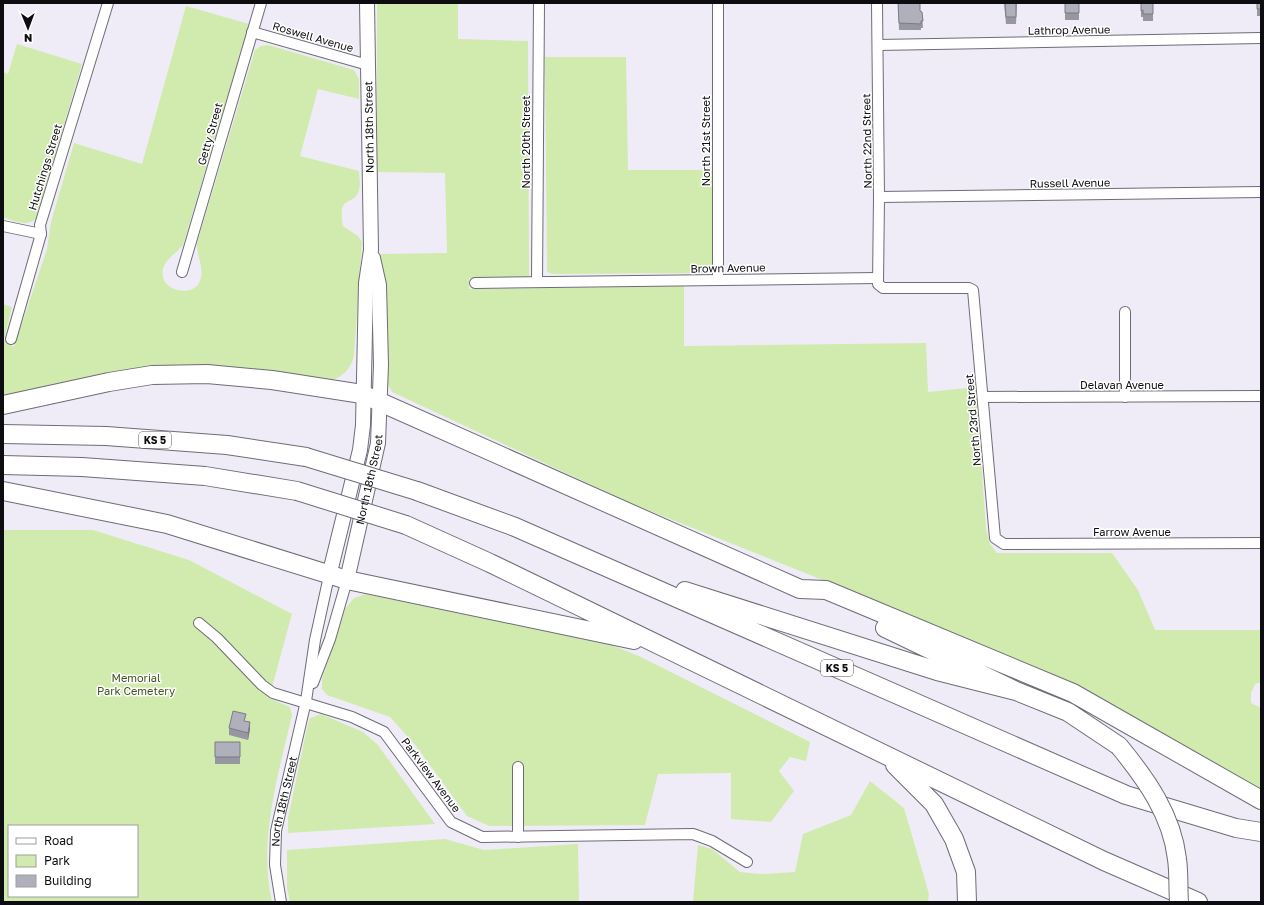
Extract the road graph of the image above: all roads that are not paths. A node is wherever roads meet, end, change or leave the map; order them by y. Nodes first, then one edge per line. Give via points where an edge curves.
1 (108, 3) edge
2 (260, 3) edge
3 (367, 3) edge
4 (539, 3) edge
5 (718, 3) edge
6 (877, 3) edge
7 (252, 32) junction
8 (1261, 38) edge
9 (878, 46) junction
10 (368, 66) junction
11 (1261, 192) edge
12 (880, 197) junction
13 (3, 226) edge
14 (40, 234) junction
15 (371, 250) junction
16 (182, 272) dead end
17 (878, 278) junction
18 (718, 280) junction
19 (537, 282) junction
20 (475, 283) dead end
21 (1125, 312) dead end
22 (11, 339) dead end
23 (362, 394) junction
24 (1261, 396) edge
25 (983, 397) junction
26 (1125, 397) junction
27 (381, 401) junction
28 (3, 405) edge
29 (3, 434) edge
30 (3, 465) edge
31 (3, 491) edge
32 (1261, 543) edge
33 (1004, 544) joint
34 (592, 561) junction
35 (329, 576) junction
36 (347, 580) junction
37 (800, 589) junction
38 (199, 623) dead end
39 (661, 646) junction
40 (1016, 691) junction
41 (306, 701) junction
42 (885, 755) junction
43 (518, 767) dead end
44 (1261, 800) edge
45 (1261, 832) edge
46 (518, 837) junction
47 (747, 862) dead end
48 (281, 902) edge
49 (967, 902) edge
50 (1179, 902) edge
51 (1198, 902) edge

1 - 14 street, Hutchings Street via 40,225
2 - 7 street, Getty Street
3 - 10 main road, North 18th Street
4 - 19 street, North 20th Street
5 - 18 street, North 21st Street
6 - 9 street, North 22nd Street
7 - 10 street, Roswell Avenue
7 - 16 street, Getty Street
8 - 9 street, Lathrop Avenue
9 - 12 street, North 22nd Street
10 - 15 main road, North 18th Street
11 - 12 street, Russell Avenue
12 - 17 street, North 22nd Street
13 - 14 street
14 - 22 street, Hutchings Street
15 - 23 main road, North 18th Street via 366,283
15 - 27 main road, North 18th Street via 379,285
17 - 18 street, Brown Avenue
17 - 25 street, North 23rd Street via 878,284 883,288 973,290
18 - 19 street, Brown Avenue
19 - 20 street, Brown Avenue
21 - 26 street
23 - 27 highway
23 - 28 highway via 272,380 208,374 152,375
23 - 35 main road, North 18th Street via 360,450
24 - 26 street, Delavan Avenue
25 - 26 street, Delavan Avenue
25 - 33 street, North 23rd Street via 995,538
27 - 36 main road, North 18th Street via 378,443
27 - 37 highway
29 - 34 highway, KS 5, bridge via 114,437 227,445 306,457 417,491 515,527
30 - 39 highway, bridge via 82,467 205,476 297,491 406,524
31 - 35 highway via 167,524
32 - 33 street, Farrow Avenue
34 - 40 highway via 937,671
34 - 45 highway, KS 5 via 1126,795 1236,828
35 - 36 highway
35 - 41 street, North 18th Street via 315,640
36 - 39 highway
36 - 41 street, North 18th Street via 330,639
37 - 40 highway via 939,652
37 - 44 highway via 826,590 1073,693
38 - 41 street, Parkview Avenue via 262,685 273,693
39 - 42 highway
40 - 50 highway, bridge via 1068,712 1119,746 1154,792 1169,825 1177,858
41 - 46 street, Parkview Avenue via 352,717 384,732 451,822 482,837
41 - 48 street, North 18th Street via 276,831 275,865
42 - 49 highway via 934,804 954,839 966,872
42 - 51 highway via 1104,861
43 - 46 street
46 - 47 street, Parkview Avenue via 693,834 712,841

